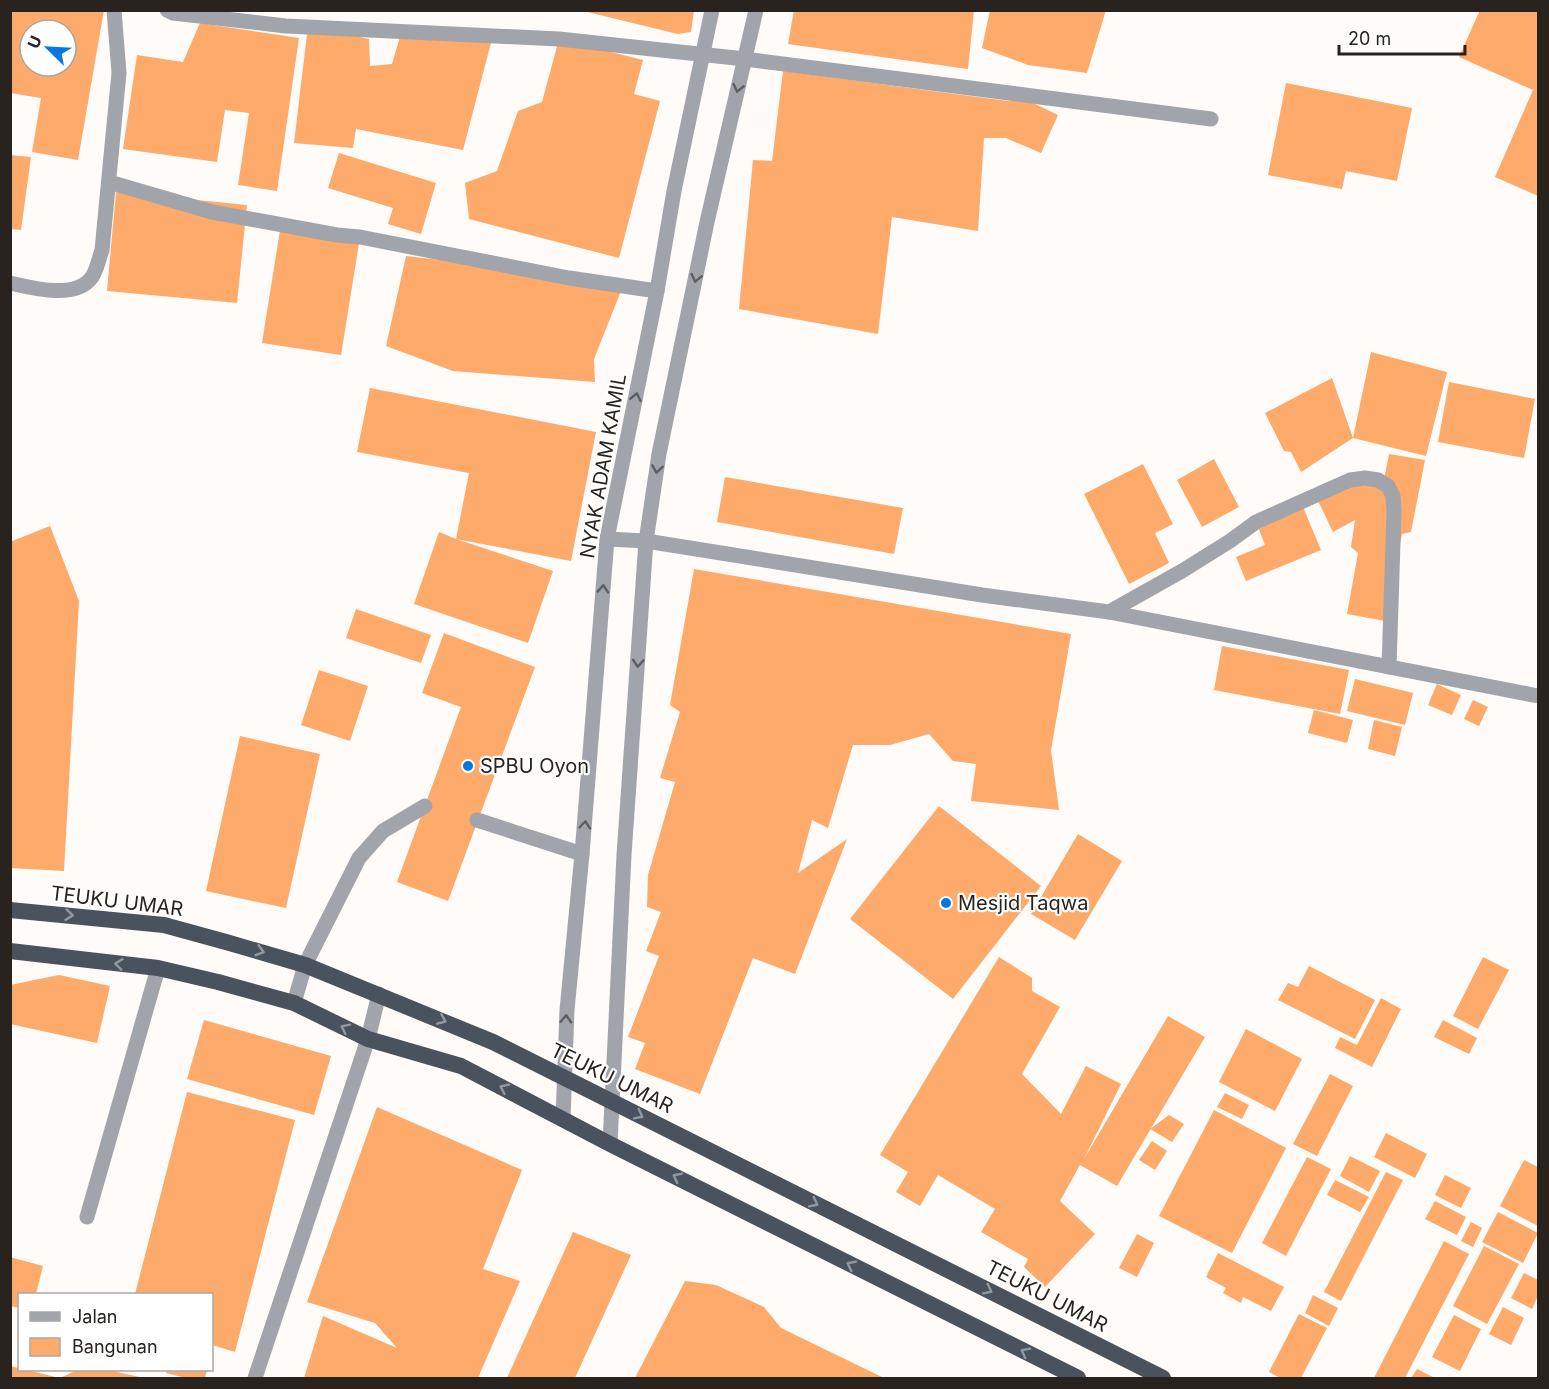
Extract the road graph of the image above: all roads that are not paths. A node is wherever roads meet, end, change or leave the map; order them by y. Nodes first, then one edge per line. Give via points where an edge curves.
1 (114, 10) edge
2 (167, 10) edge
3 (712, 10) edge
4 (756, 10) edge
5 (702, 55) junction
6 (745, 59) junction
7 (1211, 119) dead end
8 (109, 182) junction
9 (10, 282) edge
10 (657, 291) junction
11 (607, 539) junction
12 (646, 541) junction
13 (1109, 612) junction
14 (1389, 667) junction
15 (1539, 696) edge
16 (425, 806) dead end
17 (477, 820) dead end
18 (582, 854) junction
19 (10, 910) edge
20 (10, 951) edge
21 (305, 965) junction
22 (158, 968) junction
23 (379, 994) junction
24 (294, 1003) junction
25 (368, 1039) junction
26 (563, 1077) junction
27 (611, 1101) junction
28 (563, 1119) junction
29 (610, 1144) junction
30 (87, 1217) dead end
31 (255, 1378) edge
32 (1077, 1378) edge
33 (1163, 1378) edge

1 - 8 street via 119,73
2 - 5 street via 286,26 559,39
3 - 5 street, NYAK ADAM KAMIL
4 - 6 street
5 - 6 street
5 - 10 street, NYAK ADAM KAMIL
6 - 7 street
6 -> 12 street via 664,431
8 - 9 street via 102,250 92,277 81,287 60,290
8 - 10 street via 212,212
11 -> 10 street, NYAK ADAM KAMIL
11 - 12 street
18 -> 11 street, NYAK ADAM KAMIL
12 - 13 street
12 -> 27 street
13 - 14 street
13 - 14 street via 1182,571 1256,522 1333,486 1371,479 1388,486 1393,496
14 - 15 street
16 - 21 street via 383,831 359,858
17 - 18 street
26 -> 18 street, NYAK ADAM KAMIL
19 -> 21 highway, TEUKU UMAR via 164,925
22 -> 20 highway
21 - 23 highway, TEUKU UMAR
21 - 24 street
22 - 24 highway
22 - 30 street
23 - 25 street
23 -> 26 highway, TEUKU UMAR via 493,1042
25 -> 24 highway
28 -> 25 highway via 460,1066
25 - 31 street
26 - 27 highway, TEUKU UMAR
26 - 28 street, NYAK ADAM KAMIL
27 - 29 street
27 -> 33 highway, TEUKU UMAR
28 - 29 highway
32 -> 29 highway

